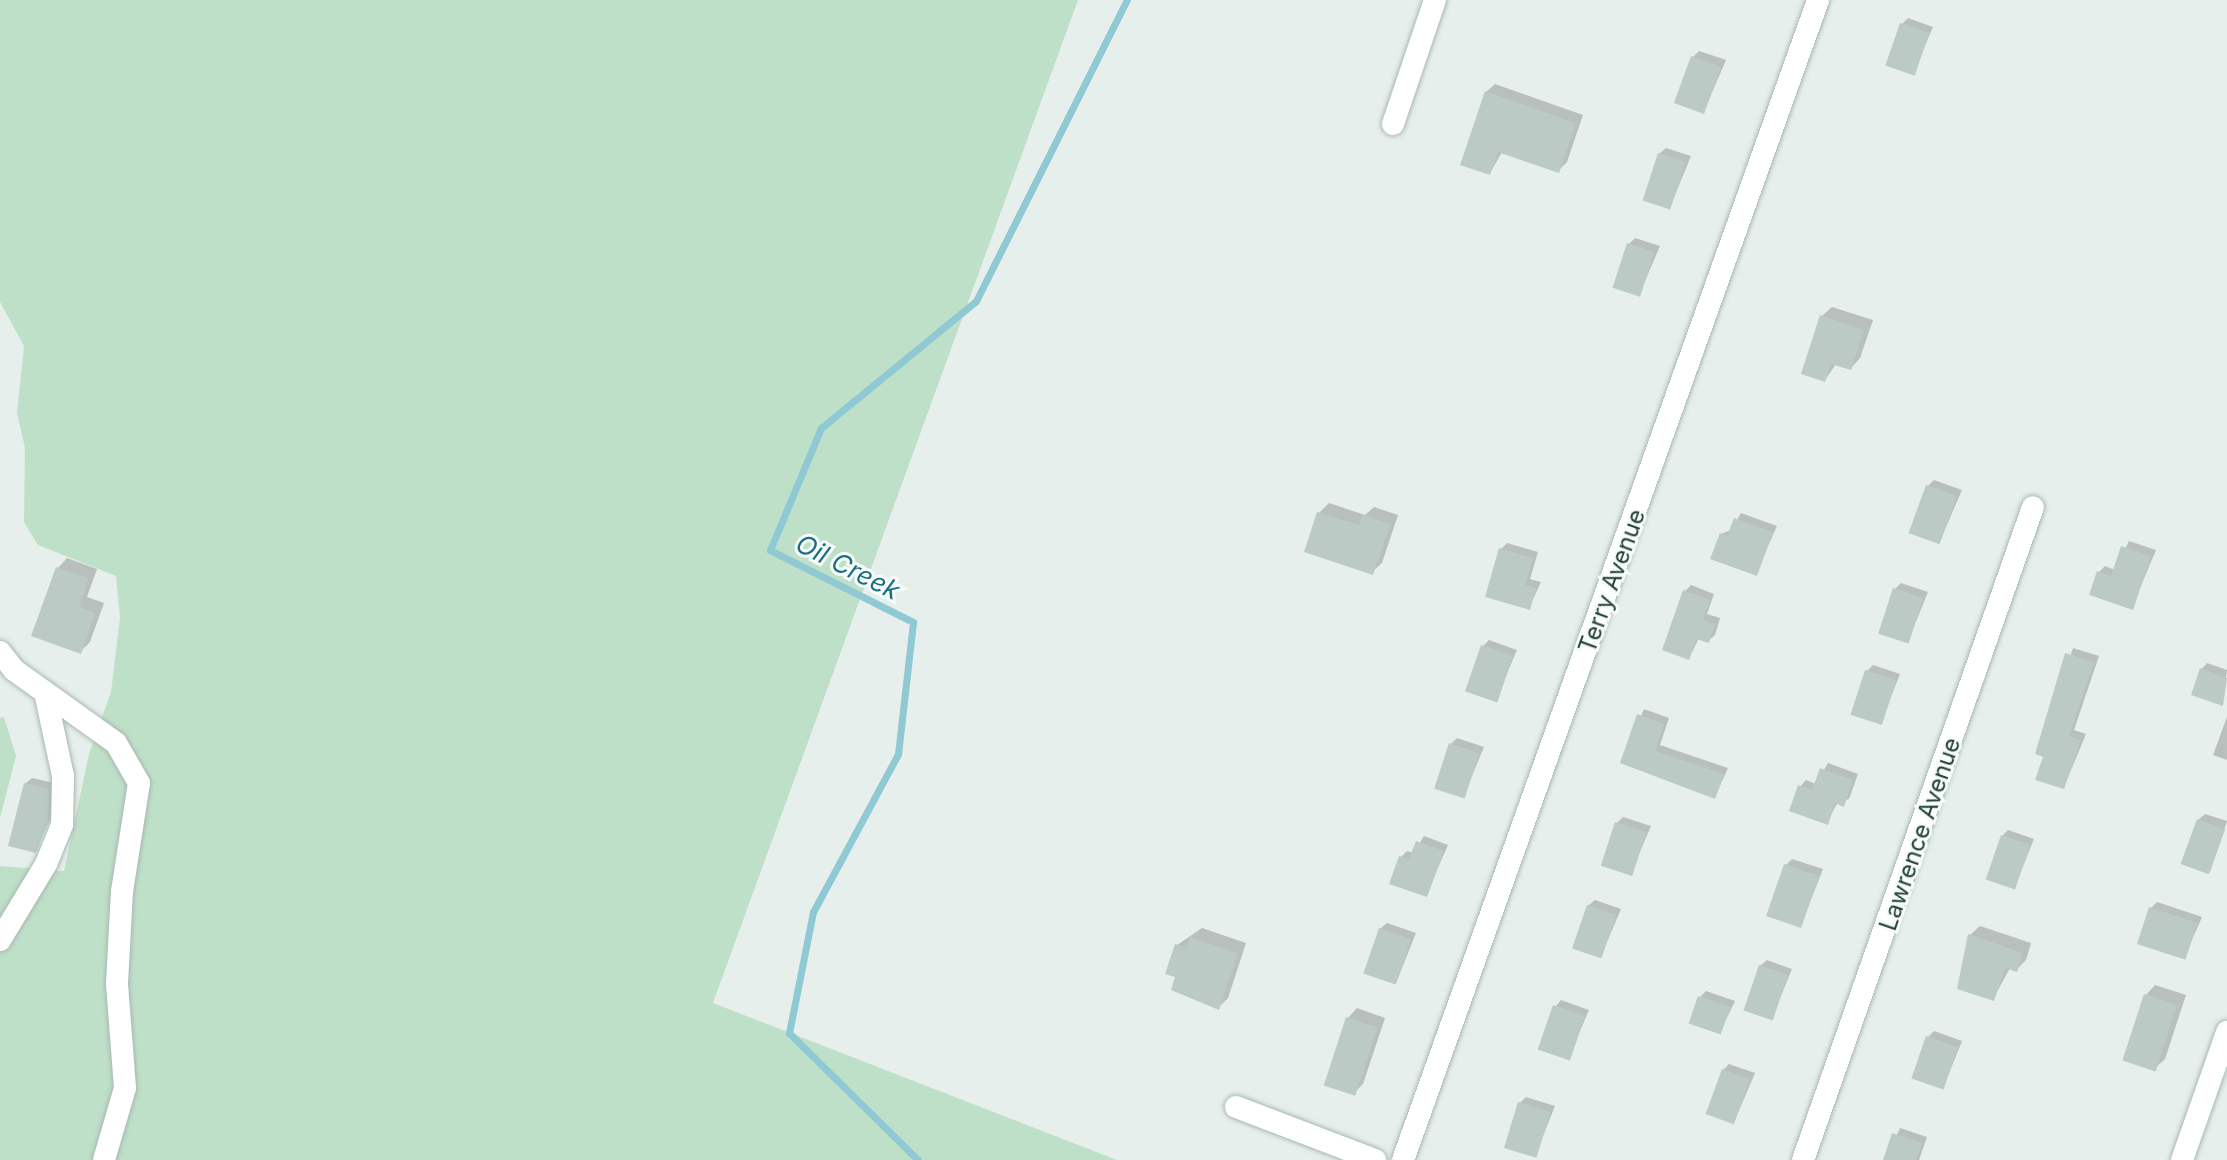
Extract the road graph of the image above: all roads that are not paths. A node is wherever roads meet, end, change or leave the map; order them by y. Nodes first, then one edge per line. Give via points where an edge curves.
1 (1435, 0) edge
2 (1818, 0) edge
3 (1393, 124) dead end
4 (2033, 507) dead end
5 (0, 652) edge
6 (45, 692) junction
7 (0, 940) edge
8 (2227, 1032) edge
9 (1236, 1107) dead end
10 (104, 1160) edge
11 (1375, 1160) edge
12 (1403, 1160) edge
13 (1803, 1160) edge
14 (2182, 1160) edge

1 - 3 street
2 - 12 street, Terry Avenue
4 - 13 street, Lawrence Avenue
5 - 6 street via 14,670
6 - 7 street via 63,776 62,825 46,864
6 - 10 street via 116,743 139,783 122,891 117,984 125,1088
8 - 14 street
9 - 11 street

